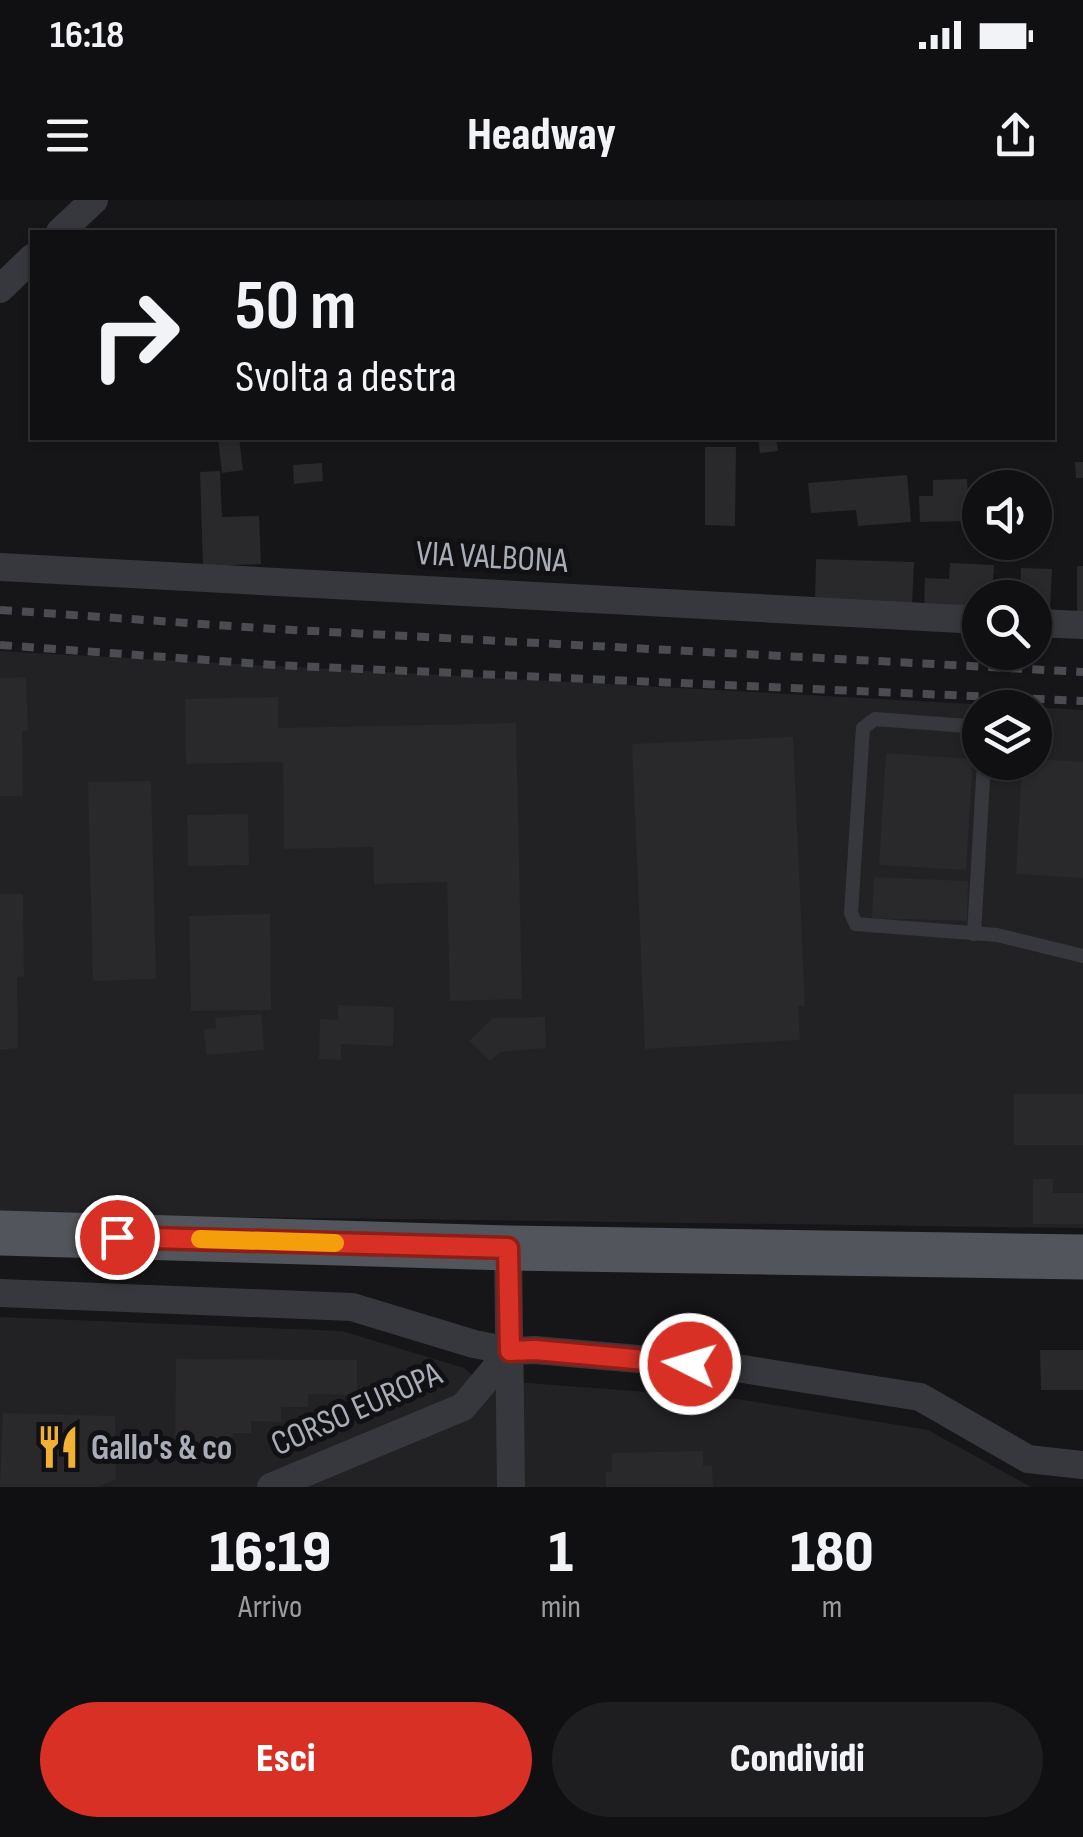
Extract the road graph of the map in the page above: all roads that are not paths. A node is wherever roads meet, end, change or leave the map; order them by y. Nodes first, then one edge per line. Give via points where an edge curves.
1 (94, 200) edge
2 (62, 230) edge
3 (30, 260) edge
4 (0, 289) edge
5 (0, 567) edge
6 (962, 619) edge
7 (1052, 624) edge
8 (1083, 625) edge
9 (962, 726) edge
10 (983, 780) edge
11 (974, 934) junction
12 (1083, 956) edge
13 (0, 1234) edge
14 (508, 1248) junction
15 (1083, 1257) edge
16 (0, 1293) edge
17 (510, 1351) junction
18 (1083, 1465) edge
19 (271, 1487) edge
20 (511, 1487) edge

1 - 2 street
3 - 4 street
5 - 6 street, VIA VALBONA
7 - 8 street
9 - 11 lane via 875,720 864,728 851,913 856,924
10 - 11 lane
11 - 12 lane
13 - 14 main road
14 - 15 main road
14 - 17 street
16 - 17 street via 352,1307
17 - 18 street via 730,1367 920,1397 1028,1459
17 - 19 street, CORSO EUROPA via 463,1407
17 - 20 street

